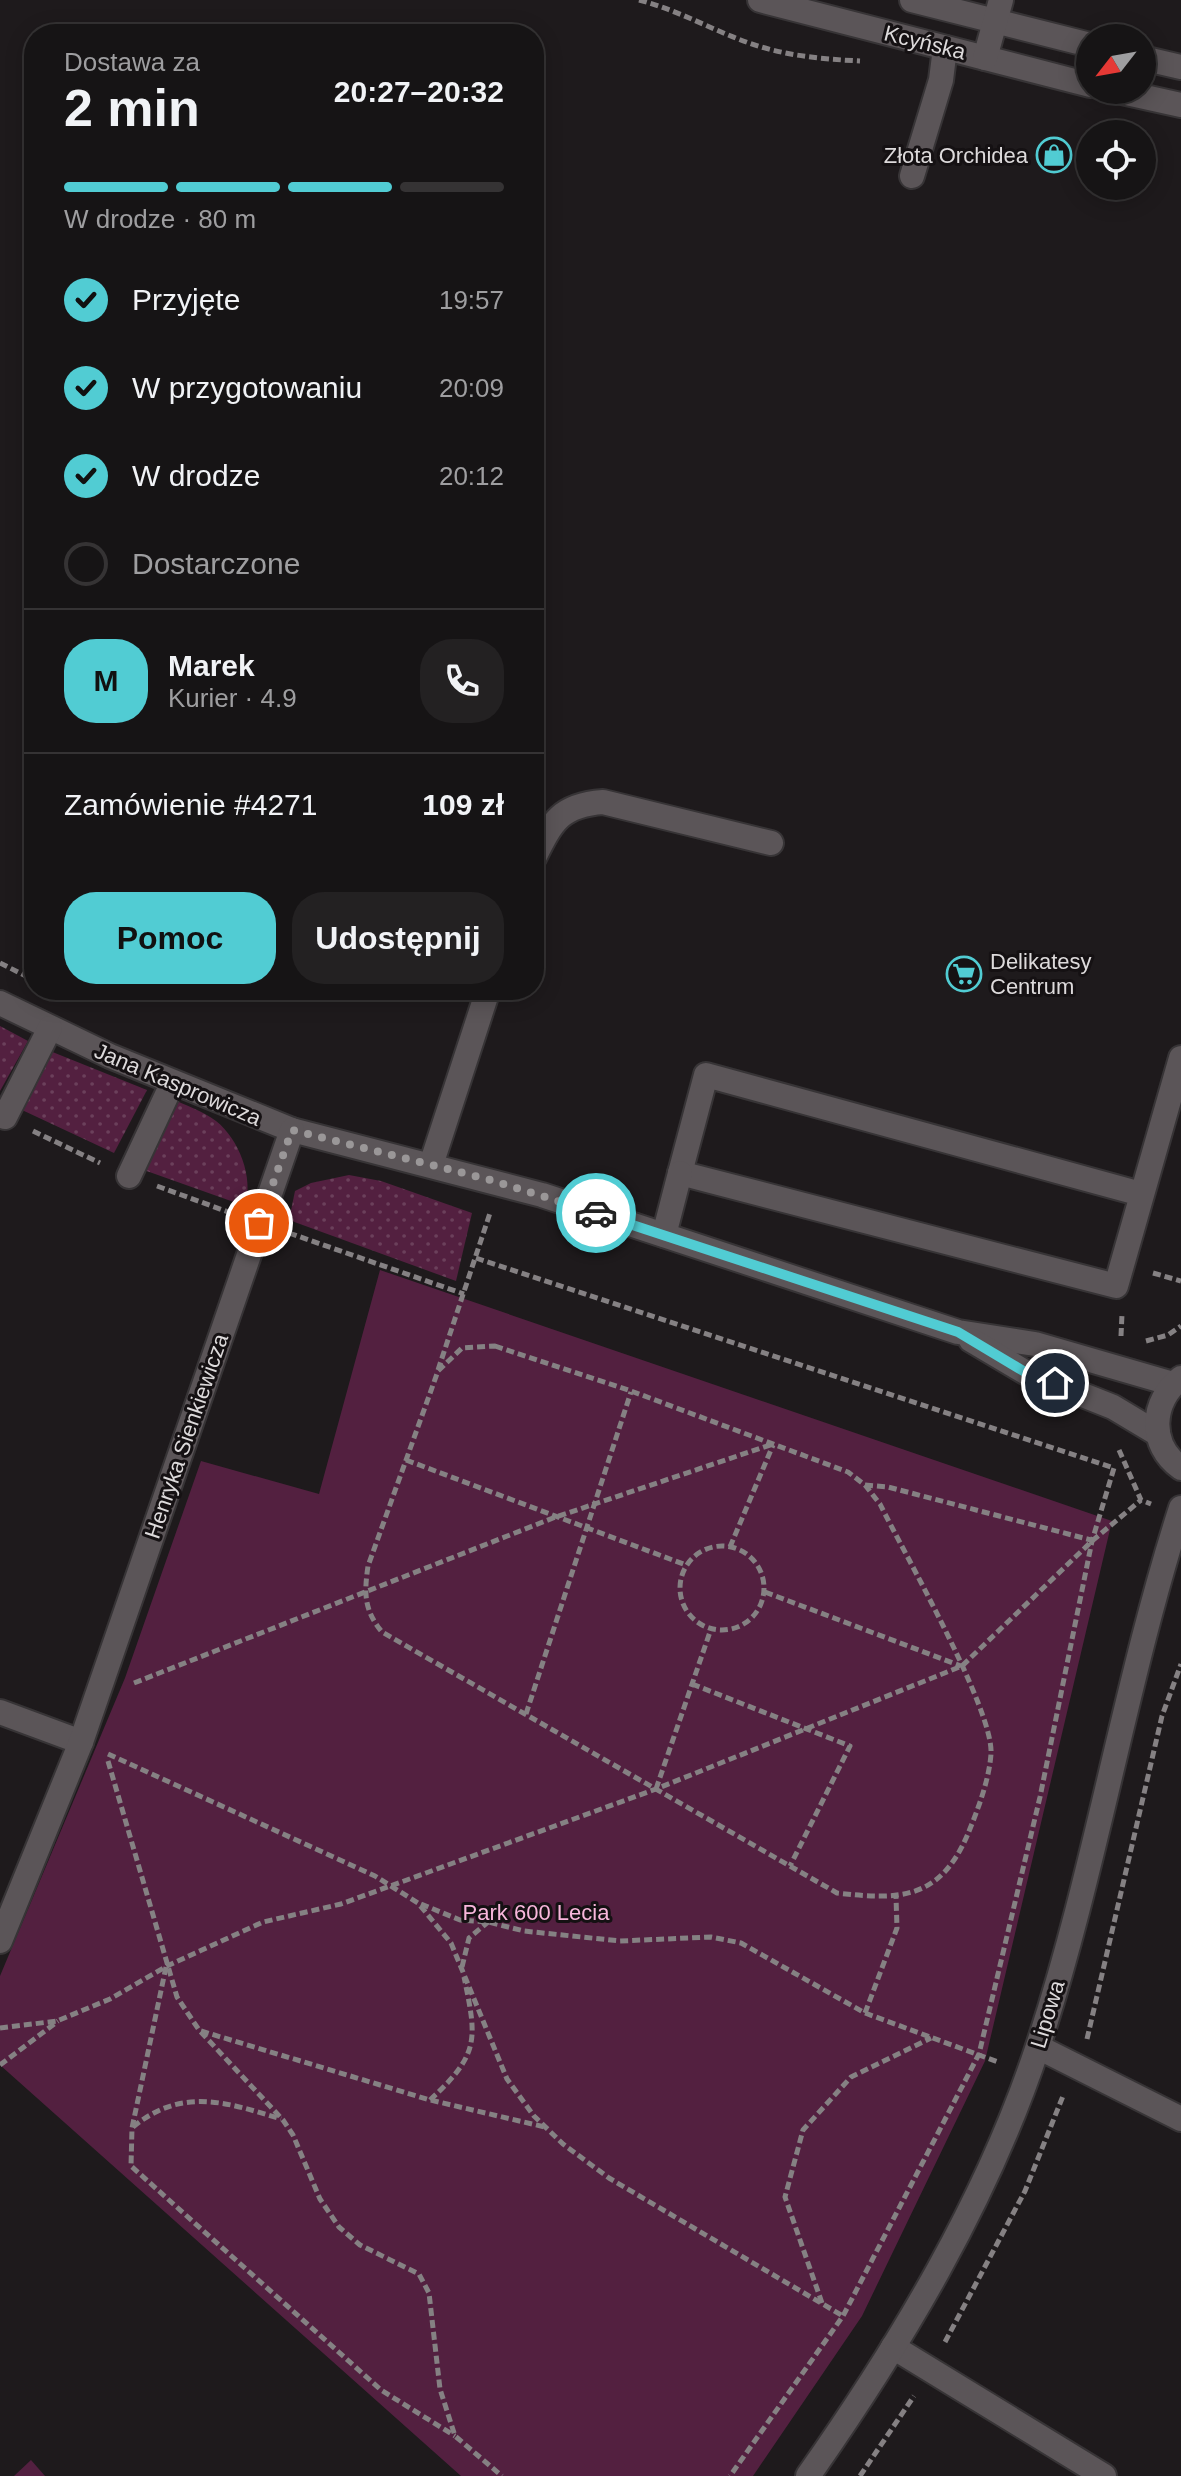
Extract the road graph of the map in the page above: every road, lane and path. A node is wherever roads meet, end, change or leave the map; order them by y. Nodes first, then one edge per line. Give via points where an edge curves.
1 (760, 0) edge
2 (912, 0) edge
3 (998, 11) edge
4 (1076, 40) edge
5 (945, 48) junction
6 (985, 58) junction
7 (1156, 61) edge
8 (1181, 67) edge
9 (1076, 81) edge
10 (1156, 99) edge
11 (1181, 105) edge
12 (912, 176) dead end
13 (544, 842) edge
14 (771, 843) dead end
15 (0, 963) edge
16 (24, 975) edge
17 (485, 1000) edge
18 (0, 1003) edge
19 (50, 1028) junction
20 (1181, 1058) edge
21 (172, 1084) junction
22 (5, 1117) dead end
23 (292, 1130) junction
24 (431, 1165) junction
25 (680, 1173) junction
26 (129, 1176) dead end
27 (1141, 1194) junction
28 (475, 1208) dead end
29 (664, 1235) junction
30 (476, 1258) junction
31 (958, 1332) junction
32 (438, 1371) junction
33 (1177, 1381) edge
34 (631, 1391) junction
35 (1158, 1434) junction
36 (774, 1444) junction
37 (406, 1460) junction
38 (1181, 1468) edge
39 (865, 1485) junction
40 (1141, 1500) dead end
41 (592, 1505) junction
42 (1181, 1508) edge
43 (553, 1518) junction
44 (585, 1529) junction
45 (1092, 1541) junction
46 (730, 1547) junction
47 (686, 1565) junction
48 (364, 1592) junction
49 (765, 1592) junction
50 (711, 1629) junction
51 (962, 1666) junction
52 (692, 1684) junction
53 (97, 1697) junction
54 (0, 1712) edge
55 (526, 1714) junction
56 (807, 1729) junction
57 (110, 1739) dead end
58 (81, 1742) junction
59 (106, 1753) junction
60 (656, 1789) junction
61 (790, 1866) junction
62 (390, 1885) junction
63 (896, 1897) junction
64 (418, 1903) junction
65 (488, 1922) junction
66 (0, 1941) edge
67 (167, 1966) junction
68 (462, 1966) junction
69 (865, 2013) junction
70 (58, 2020) junction
71 (0, 2028) edge
72 (199, 2030) junction
73 (932, 2037) junction
74 (1038, 2047) junction
75 (979, 2054) junction
76 (0, 2065) edge
77 (1028, 2074) junction
78 (1064, 2093) dead end
79 (430, 2100) junction
80 (1181, 2119) edge
81 (283, 2120) junction
82 (132, 2128) junction
83 (546, 2128) junction
84 (822, 2304) junction
85 (843, 2316) junction
86 (893, 2347) junction
87 (455, 2436) junction
88 (502, 2476) edge
89 (730, 2476) edge
90 (808, 2476) edge
91 (1104, 2476) edge

1 - 5 street, Kcyńska
2 - 3 street, Kcyńska
3 - 4 street, Kcyńska
3 - 6 street
5 - 6 street, Kcyńska
5 - 12 street via 941,80
6 - 9 street, Kcyńska
7 - 8 street
10 - 11 street
13 - 14 street via 561,815 576,804 603,802
15 - 16 path
17 - 24 street
18 - 19 street, Jana Kasprowicza
19 - 21 street, Jana Kasprowicza
19 - 22 street
20 - 27 street
21 - 23 street, Jana Kasprowicza
21 - 26 street
23 - 24 street, Jana Kasprowicza
23 - 53 street, Henryka Sienkiewicza
24 - 29 street, Jana Kasprowicza
25 - 27 street via 1116,1286
25 - 27 street via 706,1075
25 - 29 street
28 - 30 path via 490,1213
29 - 31 street, Jana Kasprowicza
30 - 32 path
30 - 45 path via 1114,1468
31 - 33 street, Jana Kasprowicza via 1035,1344
31 - 35 street, Jana Kasprowicza via 1025,1372 1113,1407
32 - 34 path via 462,1348 495,1346
32 - 37 path
33 - 35 street via 1159,1407
34 - 36 path
34 - 41 path
35 - 38 street via 1163,1449
36 - 39 path via 848,1472
36 - 41 path
36 - 46 path
37 - 43 path
37 - 48 path via 368,1566
39 - 45 path
39 - 51 path via 880,1504
40 - 45 path
41 - 43 path
41 - 44 path
42 - 74 street, Lipowa
43 - 44 path
43 - 48 path
44 - 47 path
44 - 55 path
45 - 51 path
45 - 75 path via 1040,1797
46 - 47 path via 707,1548
46 - 49 path via 757,1564
47 - 50 path via 680,1594 685,1608
48 - 53 path
48 - 55 path via 368,1615 382,1632
49 - 50 path via 753,1618 726,1631
49 - 51 path
50 - 52 path
51 - 56 path
51 - 63 path via 991,1752 976,1814 957,1858 942,1876 912,1895
52 - 56 path
52 - 60 path
53 - 58 street, Henryka Sienkiewicza
54 - 58 street
55 - 60 path
56 - 60 path
56 - 61 path via 850,1746
57 - 59 path
58 - 66 street, Henryka Sienkiewicza
59 - 62 path
59 - 67 path
60 - 61 path
60 - 62 path
61 - 63 path via 837,1893
62 - 64 path
62 - 67 path via 341,1904 263,1922
63 - 69 path via 897,1928
64 - 65 path via 460,1920
64 - 68 path via 451,1943
65 - 68 path via 469,1938
65 - 69 path via 620,1941 711,1937 741,1943
67 - 70 path via 110,1999
67 - 72 path via 177,1997
67 - 82 path
68 - 79 path via 475,2027 471,2050 454,2078
68 - 83 path via 507,2079
69 - 73 path
70 - 71 path
70 - 76 path
72 - 79 path
72 - 81 path
73 - 75 path
73 - 84 path via 851,2077 803,2130 785,2197
74 - 77 street, Lipowa
74 - 80 street
75 - 77 path
75 - 85 path
77 - 78 path
77 - 86 street, Lipowa via 983,2178
79 - 83 path
81 - 82 path via 209,2101 153,2111
81 - 87 path via 339,2227 360,2245 419,2274 429,2293 440,2389
82 - 87 path via 131,2166 381,2390
83 - 84 path via 609,2178
84 - 85 path
85 - 89 path
86 - 90 street, Lipowa
86 - 91 street
87 - 88 path

